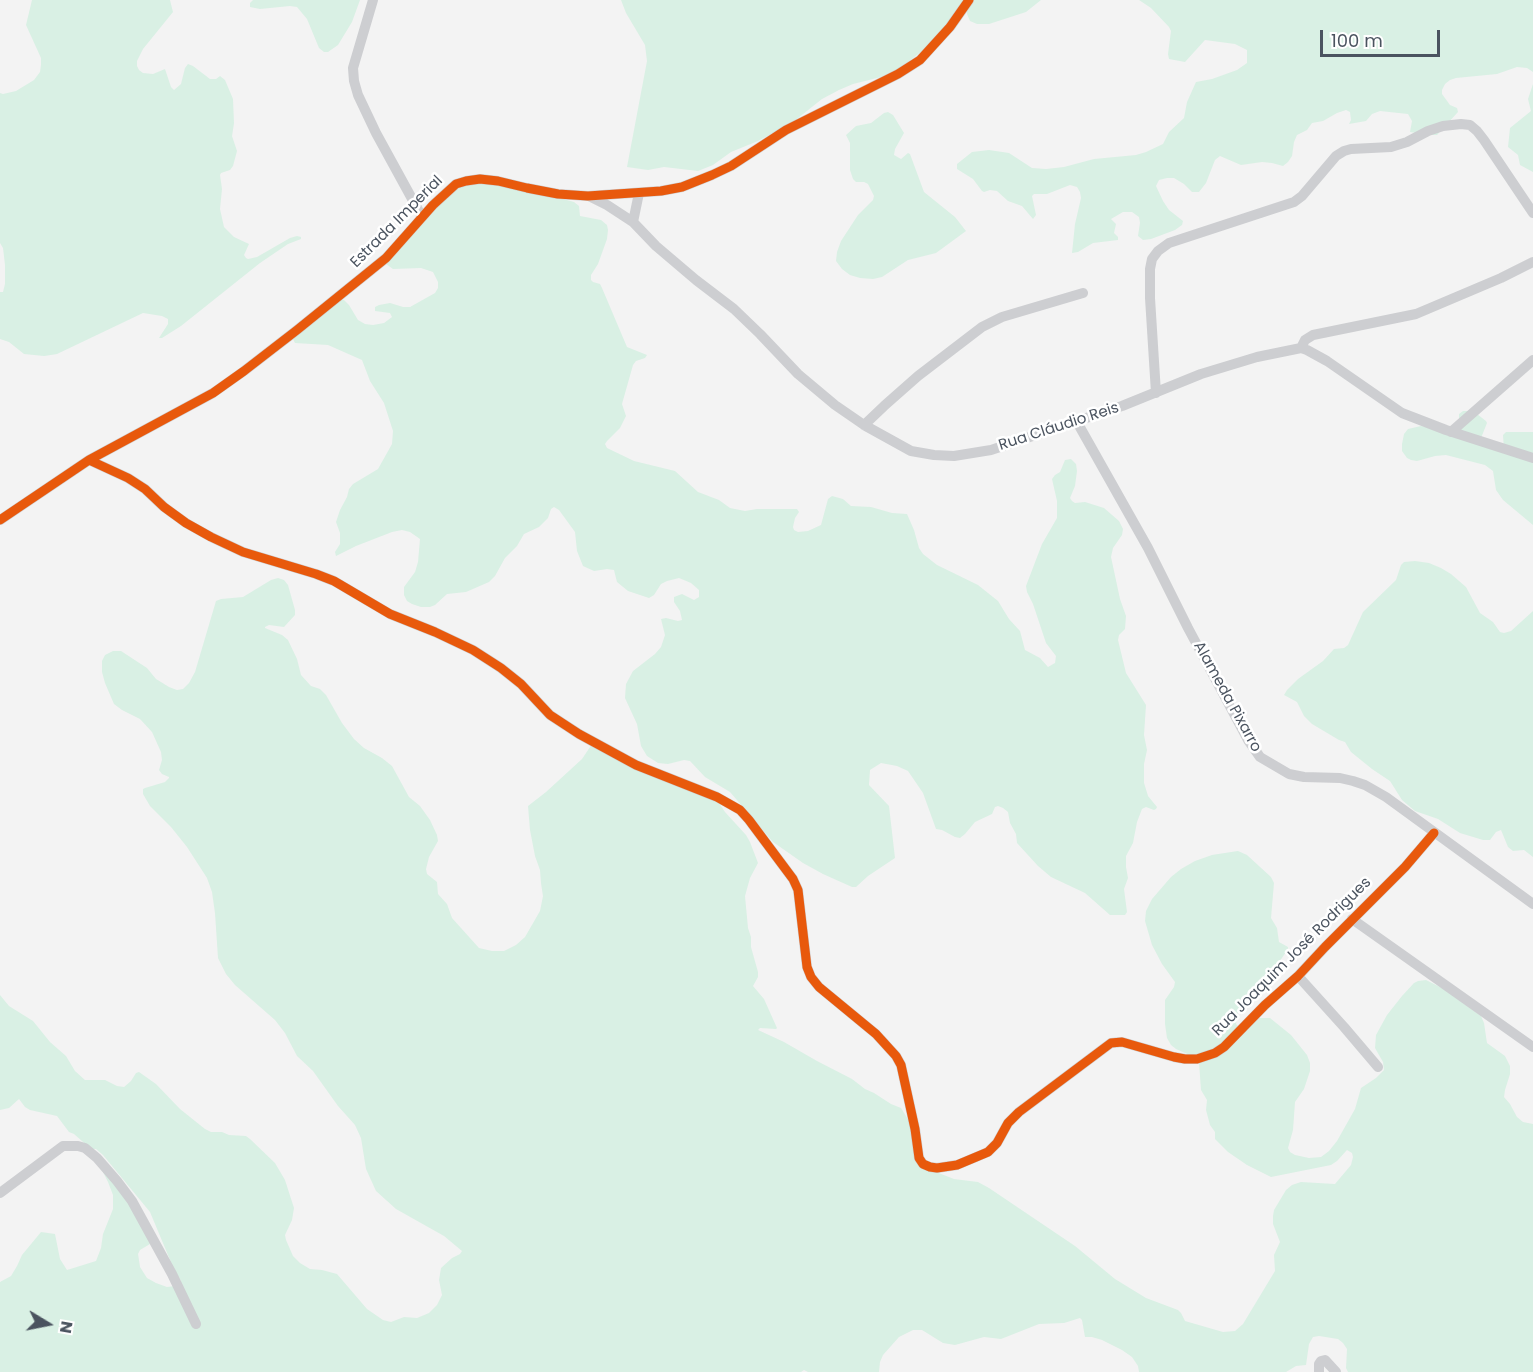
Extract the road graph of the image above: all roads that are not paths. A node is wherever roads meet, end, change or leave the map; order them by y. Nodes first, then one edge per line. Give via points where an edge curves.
1 (373, 0) edge
2 (969, 0) edge
3 (639, 193) junction
4 (588, 196) junction
5 (1533, 213) edge
6 (422, 217) junction
7 (633, 222) junction
8 (1533, 262) edge
9 (1083, 293) dead end
10 (1301, 348) junction
11 (1533, 360) edge
12 (1155, 393) junction
13 (1077, 422) junction
14 (864, 425) junction
15 (1451, 432) junction
16 (1533, 458) edge
17 (89, 460) junction
18 (0, 520) edge
19 (1434, 833) junction
20 (1533, 904) edge
21 (1352, 919) junction
22 (1298, 976) junction
23 (1533, 1047) edge
24 (1378, 1067) dead end
25 (0, 1193) edge
26 (196, 1324) dead end
27 (1319, 1372) edge
28 (1336, 1372) edge

1 - 6 street via 353,68 354,81 376,133
2 - 3 street, Estrada Imperial via 920,60 898,74 786,130 712,175 682,187
3 - 4 street, Estrada Imperial
3 - 7 street
4 - 6 street, Estrada Imperial via 480,179 456,184
4 - 7 street, Rua Cláudio Reis
5 - 12 street via 1478,131 1470,125 1443,126 1391,147 1344,151 1294,202 1169,243 1158,251 1150,269
6 - 17 street, Estrada Imperial via 386,258 244,371 213,393
7 - 14 street, Rua Cláudio Reis via 664,253 734,309 816,390
8 - 10 street via 1416,314 1308,337
9 - 14 street via 1002,317 982,327 918,376
10 - 12 street, Rua Cláudio Reis via 1201,374
10 - 15 street via 1327,361 1402,413
11 - 15 street
12 - 13 street, Rua Cláudio Reis
13 - 14 street, Rua Cláudio Reis via 991,450 954,456 911,451
13 - 19 street, Alameda Pixarro via 1260,757 1296,776 1340,778 1365,785
15 - 16 street
17 - 18 street, Estrada Imperial
17 - 22 street, Rua Joaquim José Rodrigues via 128,478 210,537 243,552 334,581 390,614 473,650 520,684 550,716 579,734 636,765 740,810 794,879 811,977 876,1034 901,1065 919,1158 930,1167 944,1168 988,1152 1019,1112 1104,1047 1117,1042 1185,1059 1207,1056 1224,1047
19 - 20 street, Alameda Pixarro
19 - 21 street, Rua Joaquim José Rodrigues
21 - 22 street, Rua Joaquim José Rodrigues
21 - 23 street
22 - 24 street
25 - 26 street via 63,1146 85,1148 132,1201
27 - 28 street via 1319,1364 1325,1359

